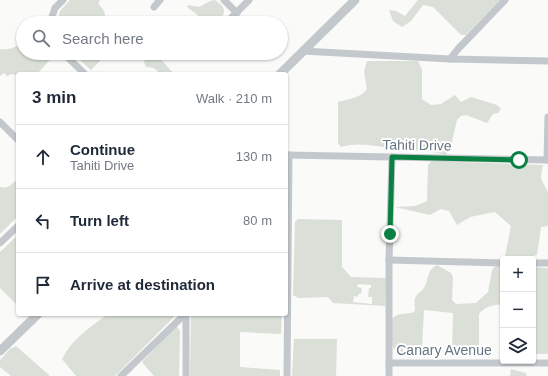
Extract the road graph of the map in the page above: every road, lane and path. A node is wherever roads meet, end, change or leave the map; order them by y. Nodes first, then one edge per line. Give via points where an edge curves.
1 (63, 0) edge
2 (160, 0) edge
3 (224, 0) edge
4 (250, 0) edge
5 (355, 0) edge
6 (505, 0) edge
7 (154, 6) dead end
8 (237, 12) junction
9 (52, 16) edge
10 (233, 16) edge
11 (303, 51) junction
12 (450, 59) junction
13 (71, 60) edge
14 (548, 61) edge
15 (82, 72) edge
16 (282, 72) edge
17 (548, 117) edge
18 (0, 122) edge
19 (16, 138) edge
20 (288, 155) edge
21 (392, 157) junction
22 (548, 160) edge
23 (16, 228) edge
24 (0, 244) edge
25 (389, 260) junction
26 (500, 263) edge
27 (536, 263) edge
28 (548, 263) edge
29 (36, 316) edge
30 (184, 316) edge
31 (186, 316) edge
32 (287, 316) edge
33 (0, 352) edge
34 (389, 363) junction
35 (548, 363) edge
36 (121, 376) edge
37 (186, 376) edge
38 (287, 376) edge
39 (389, 376) edge

1 - 9 street via 55,8
2 - 7 street
3 - 8 street
4 - 8 street
5 - 11 street
6 - 12 street
8 - 10 street
11 - 12 street
11 - 16 street
12 - 14 street
13 - 15 street
17 - 22 street
18 - 19 street
20 - 21 street, Tahiti Drive
21 - 22 street, Tahiti Drive
21 - 25 street
23 - 24 street
25 - 26 street
25 - 34 street
27 - 28 street
29 - 33 street
30 - 36 street
31 - 37 street
32 - 38 street
34 - 35 street, Canary Avenue
34 - 39 street

